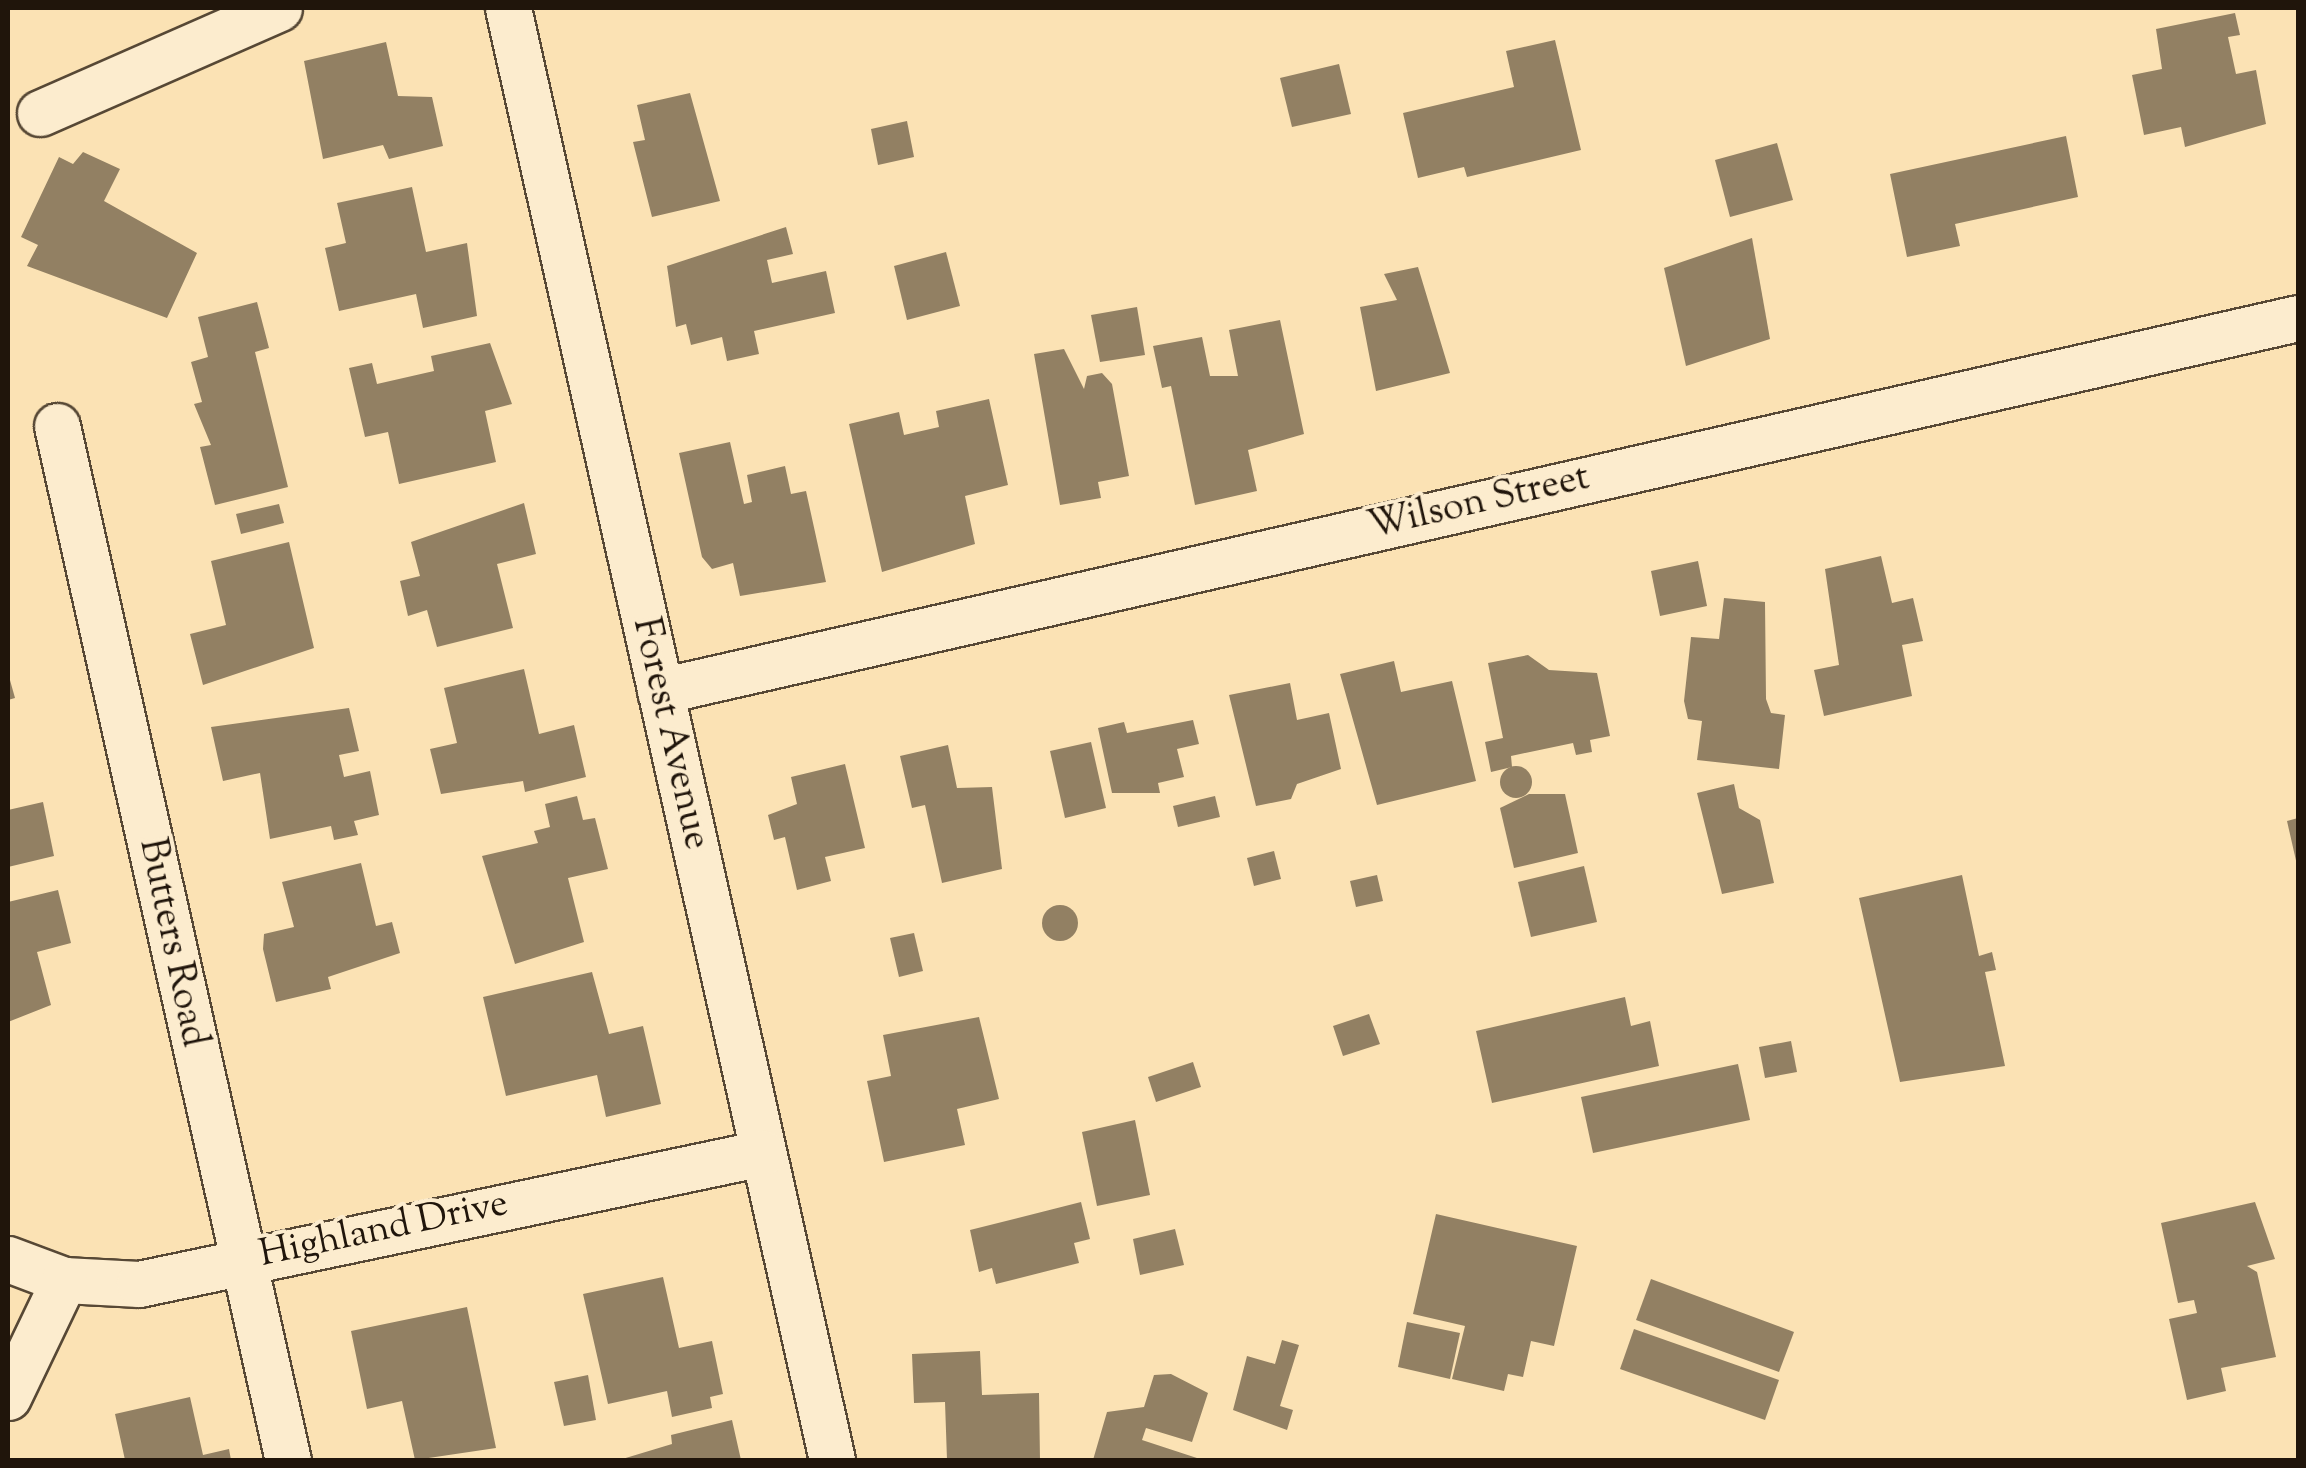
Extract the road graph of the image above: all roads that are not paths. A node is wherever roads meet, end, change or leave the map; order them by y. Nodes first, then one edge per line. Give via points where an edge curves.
1 (279, 8) edge
2 (508, 8) edge
3 (40, 113) dead end
4 (2298, 318) edge
5 (57, 426) dead end
6 (660, 692) junction
7 (762, 1153) junction
8 (8, 1259) edge
9 (241, 1260) junction
10 (64, 1280) junction
11 (8, 1398) edge
12 (288, 1460) edge
13 (832, 1460) edge

1 - 3 street
2 - 6 street, Forest Avenue
4 - 6 street, Wilson Street
5 - 9 street, Butters Road
6 - 7 street, Forest Avenue
7 - 9 street, Highland Drive
7 - 13 street, Forest Avenue
8 - 10 street, Highland Drive
9 - 10 street, Highland Drive via 139,1284
9 - 12 street, Butters Road
10 - 11 street

